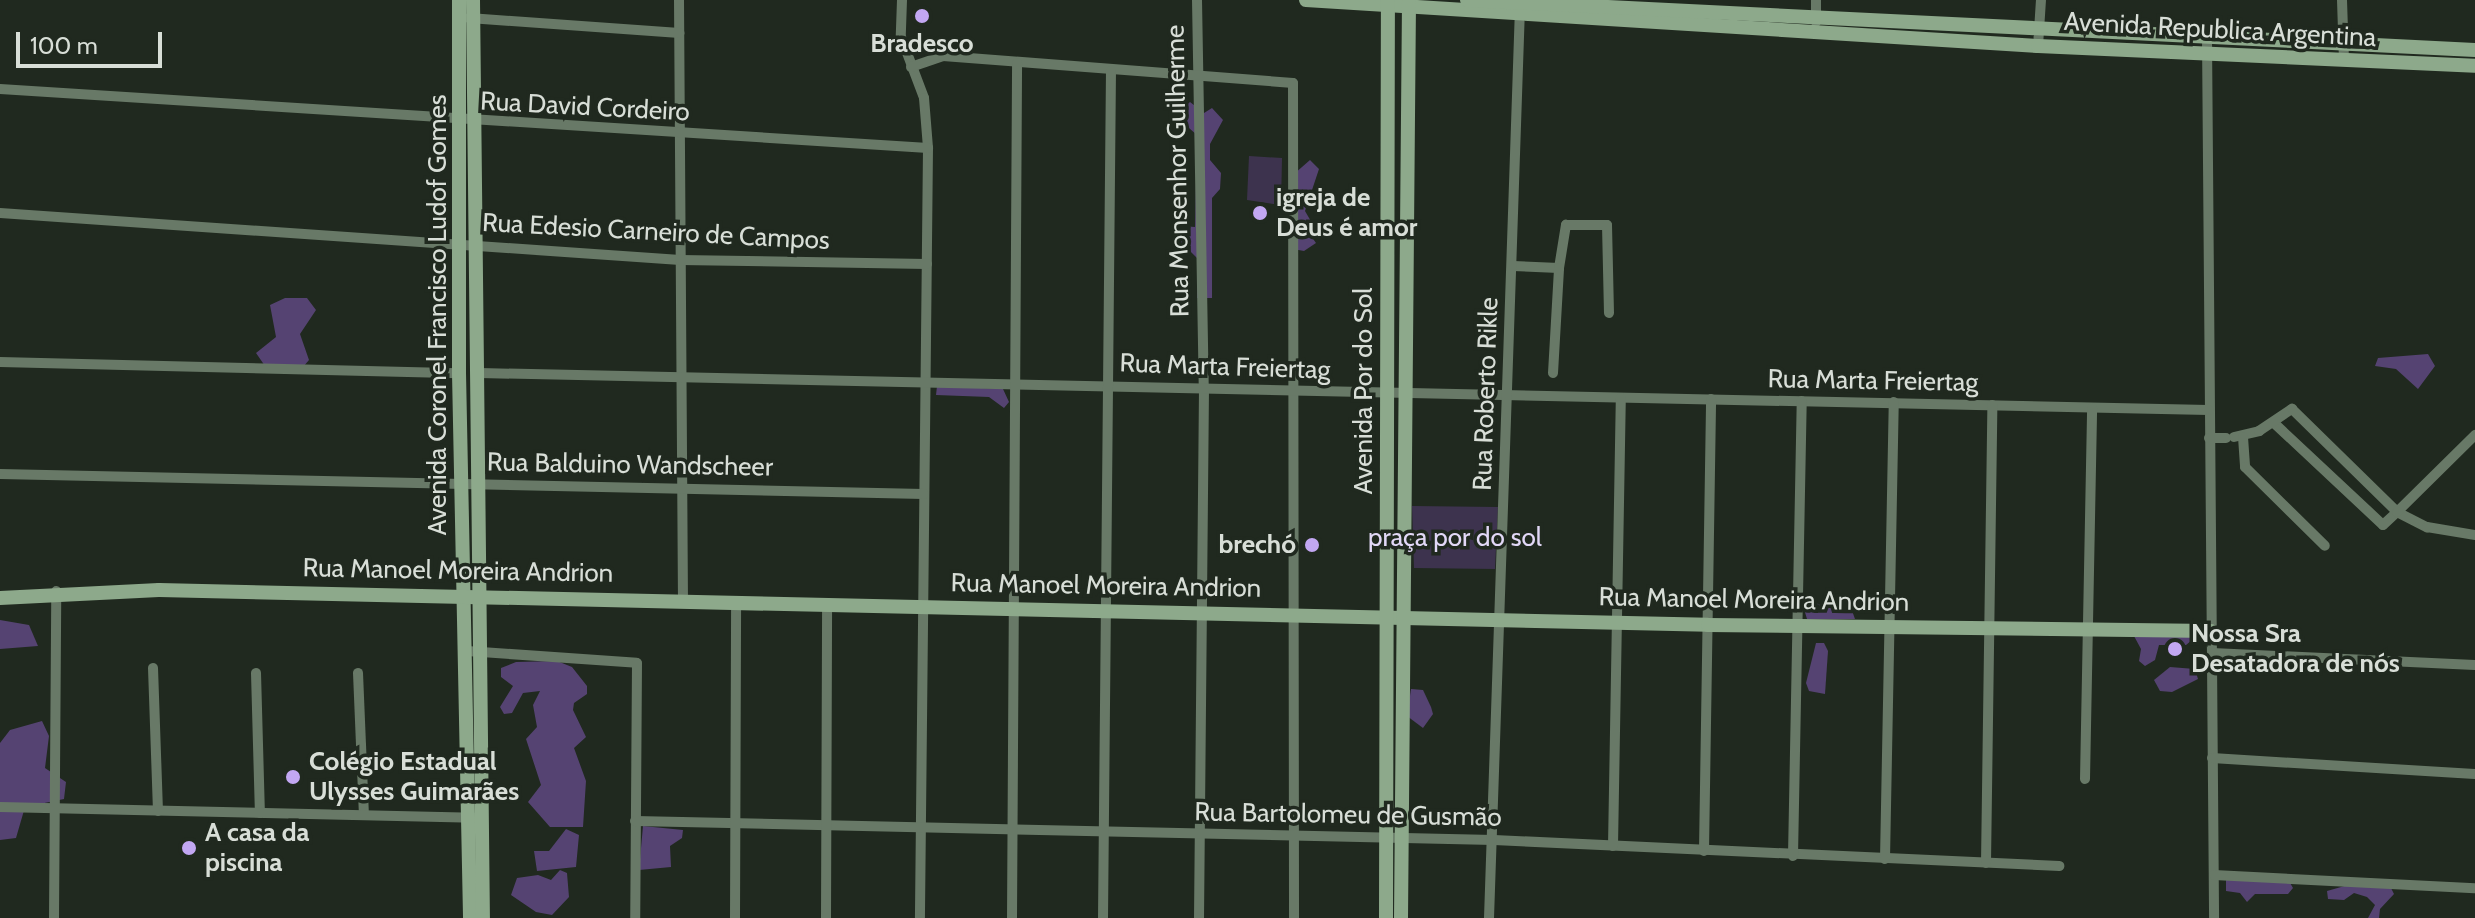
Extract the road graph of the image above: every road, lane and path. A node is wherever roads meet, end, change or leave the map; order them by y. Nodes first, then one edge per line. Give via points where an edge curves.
1 (459, 0) edge
2 (473, 0) edge
3 (679, 0) edge
4 (902, 0) edge
5 (1197, 0) edge
6 (1306, 0) edge
7 (1467, 0) edge
8 (1816, 0) edge
9 (2041, 0) edge
10 (2342, 0) edge
11 (1388, 4) edge
12 (1409, 5) edge
13 (1520, 9) junction
14 (1708, 14) edge
15 (466, 18) junction
16 (1816, 27) junction
17 (679, 33) junction
18 (2039, 39) junction
19 (2207, 46) junction
20 (2475, 50) edge
21 (2344, 52) junction
22 (1017, 63) junction
23 (2475, 66) edge
24 (911, 67) junction
25 (1111, 71) junction
26 (1200, 76) junction
27 (0, 89) edge
28 (467, 122) junction
29 (679, 134) junction
30 (928, 148) junction
31 (0, 213) edge
32 (460, 244) junction
33 (478, 245) junction
34 (680, 260) junction
35 (927, 264) junction
36 (1513, 266) junction
37 (1559, 268) junction
38 (1609, 313) dead end
39 (0, 362) edge
40 (459, 373) junction
41 (480, 373) junction
42 (1553, 373) dead end
43 (681, 378) junction
44 (926, 381) junction
45 (1015, 383) junction
46 (1106, 385) junction
47 (1204, 388) junction
48 (1295, 392) junction
49 (1396, 394) junction
50 (1508, 397) junction
51 (1621, 398) junction
52 (1711, 399) junction
53 (1802, 401) junction
54 (1894, 402) junction
55 (1992, 405) junction
56 (2092, 408) junction
57 (2209, 410) junction
58 (2274, 423) junction
59 (2475, 435) edge
60 (2234, 437) junction
61 (2209, 438) junction
62 (0, 474) edge
63 (482, 484) junction
64 (460, 485) junction
65 (682, 489) junction
66 (924, 494) junction
67 (2397, 512) junction
68 (2475, 535) edge
69 (2325, 546) dead end
70 (56, 591) junction
71 (474, 595) junction
72 (0, 598) edge
73 (683, 599) junction
74 (736, 601) junction
75 (827, 603) junction
76 (922, 606) junction
77 (1013, 608) junction
78 (1105, 610) junction
79 (1200, 612) junction
80 (1294, 614) junction
81 (1394, 617) junction
82 (1499, 619) junction
83 (1618, 623) junction
84 (1708, 625) junction
85 (1798, 626) junction
86 (1891, 627) junction
87 (1989, 627) junction
88 (2089, 629) junction
89 (2211, 631) junction
90 (474, 651) junction
91 (2212, 653) junction
92 (2475, 665) edge
93 (153, 668) dead end
94 (256, 673) dead end
95 (358, 673) dead end
96 (2212, 758) junction
97 (2475, 774) edge
98 (2085, 779) dead end
99 (0, 807) edge
100 (54, 809) junction
101 (158, 811) junction
102 (260, 813) junction
103 (364, 815) junction
104 (476, 818) junction
105 (635, 821) junction
106 (735, 824) junction
107 (827, 825) junction
108 (921, 826) junction
109 (1013, 829) junction
110 (1103, 831) junction
111 (1199, 833) junction
112 (1293, 836) junction
113 (1393, 838) junction
114 (1494, 840) junction
115 (1613, 846) junction
116 (1704, 851) junction
117 (1793, 856) junction
118 (1885, 859) junction
119 (1986, 863) junction
120 (2059, 866) dead end
121 (2214, 875) junction
122 (2475, 888) edge
123 (54, 918) edge
124 (470, 918) edge
125 (483, 918) edge
126 (635, 918) edge
127 (735, 918) edge
128 (826, 918) edge
129 (920, 918) edge
130 (1012, 918) edge
131 (1103, 918) edge
132 (1199, 918) edge
133 (1294, 918) edge
134 (1386, 918) edge
135 (1401, 918) edge
136 (1489, 918) edge
137 (2214, 918) edge

1 - 15 street, Avenida Coronel Francisco Ludof Gomes
2 - 15 street, Avenida Coronel Francisco Ludof Gomes
3 - 17 street
4 - 24 street via 901,37
5 - 26 street, Rua Monsenhor Guilherme
6 - 11 street, Avenida Republica Argentina
7 - 13 street, Avenida Republica Argentina
8 - 16 street
9 - 18 street
10 - 21 street
11 - 12 street, Avenida Republica Argentina
11 - 49 street, Avenida Por do Sol
12 - 13 street, Avenida Republica Argentina
12 - 49 street, Avenida Por do Sol
13 - 14 street, Avenida Republica Argentina
13 - 36 street, Rua Roberto Rikle
14 - 16 street, Avenida Republica Argentina
15 - 17 street
15 - 28 street, Avenida Coronel Francisco Ludof Gomes
16 - 18 street, Avenida Republica Argentina
17 - 29 street
18 - 19 street, Avenida Republica Argentina
19 - 21 street, Avenida Republica Argentina
19 - 57 street
20 - 21 street, Avenida Republica Argentina
21 - 23 street, Avenida Republica Argentina
22 - 24 street via 943,56
22 - 25 street
22 - 45 street
24 - 30 street via 924,98
25 - 26 street
25 - 46 street
26 - 47 street, Rua Monsenhor Guilherme
26 - 48 street via 1293,83
27 - 28 street, Rua David Cordeiro
28 - 29 street, Rua David Cordeiro
28 - 32 street, Avenida Coronel Francisco Ludof Gomes
28 - 33 street, Avenida Coronel Francisco Ludof Gomes
29 - 30 street, Rua David Cordeiro
29 - 34 street
30 - 35 street
31 - 32 street, Rua Edesio Carneiro de Campos
32 - 33 street, Rua Edesio Carneiro de Campos
32 - 40 street, Avenida Coronel Francisco Ludof Gomes
33 - 34 street, Rua Edesio Carneiro de Campos
33 - 41 street, Avenida Coronel Francisco Ludof Gomes
34 - 35 street, Rua Edesio Carneiro de Campos
34 - 43 street
35 - 44 street
36 - 37 street
36 - 50 street, Rua Roberto Rikle
37 - 38 street via 1566,225 1607,225
37 - 42 street
39 - 40 street
40 - 64 street, Avenida Coronel Francisco Ludof Gomes
41 - 43 street, Rua Marta Freiertag
41 - 63 street, Avenida Coronel Francisco Ludof Gomes
43 - 44 street, Rua Marta Freiertag
43 - 65 street
44 - 45 street, Rua Marta Freiertag
44 - 66 street
45 - 46 street, Rua Marta Freiertag
45 - 77 street
46 - 47 street, Rua Marta Freiertag
46 - 78 street
47 - 48 street, Rua Marta Freiertag
47 - 79 street, Rua Monsenhor Guilherme
48 - 49 street, Rua Marta Freiertag
48 - 80 street
49 - 50 street, Rua Marta Freiertag
49 - 81 street, Avenida Por do Sol
50 - 51 street, Rua Marta Freiertag
50 - 82 street, Rua Roberto Rikle
51 - 52 street, Rua Marta Freiertag
51 - 83 street
52 - 53 street, Rua Marta Freiertag
52 - 84 street
53 - 54 street, Rua Marta Freiertag
53 - 85 street
54 - 55 street, Rua Marta Freiertag
54 - 86 street
55 - 56 street, Rua Marta Freiertag
55 - 87 street
56 - 57 street, Rua Marta Freiertag
56 - 88 street
57 - 61 street
58 - 60 street
58 - 67 street via 2383,525
58 - 67 street via 2292,409
59 - 67 street
60 - 61 street
60 - 69 street via 2245,467
61 - 89 street
62 - 64 street, Rua Balduino Wandscheer
63 - 64 street, Rua Balduino Wandscheer
63 - 65 street, Rua Balduino Wandscheer
63 - 71 street, Avenida Coronel Francisco Ludof Gomes
64 - 71 street, Avenida Coronel Francisco Ludof Gomes
65 - 66 street, Rua Balduino Wandscheer
65 - 73 street
66 - 76 street
67 - 68 street via 2427,527
70 - 71 street, Rua Manoel Moreira Andrion
70 - 72 street, Rua Manoel Moreira Andrion
70 - 100 street
71 - 73 street, Rua Manoel Moreira Andrion
71 - 90 street, Avenida Coronel Francisco Ludof Gomes
73 - 74 street, Rua Manoel Moreira Andrion
74 - 75 street, Rua Manoel Moreira Andrion
74 - 106 street
75 - 76 street, Rua Manoel Moreira Andrion
75 - 107 street
76 - 77 street, Rua Manoel Moreira Andrion
76 - 108 street
77 - 78 street, Rua Manoel Moreira Andrion
77 - 109 street
78 - 79 street, Rua Manoel Moreira Andrion
78 - 110 street
79 - 80 street, Rua Manoel Moreira Andrion
79 - 111 street, Rua Monsenhor Guilherme
80 - 81 street, Rua Manoel Moreira Andrion
80 - 112 street
81 - 82 street, Rua Manoel Moreira Andrion
81 - 113 street, Avenida Por do Sol
82 - 83 street, Rua Manoel Moreira Andrion
82 - 114 street, Rua Roberto Rikle
83 - 84 street, Rua Manoel Moreira Andrion
83 - 115 street
84 - 85 street, Rua Manoel Moreira Andrion
84 - 116 street
85 - 86 street, Rua Manoel Moreira Andrion
85 - 117 street
86 - 87 street, Rua Manoel Moreira Andrion
86 - 118 street
87 - 88 street, Rua Manoel Moreira Andrion
87 - 119 street
88 - 89 street, Rua Manoel Moreira Andrion
88 - 98 street
89 - 91 street
90 - 104 street, Avenida Coronel Francisco Ludof Gomes
90 - 105 street via 637,663
91 - 92 street
91 - 96 street
93 - 101 street
94 - 102 street
95 - 103 street
96 - 97 street
96 - 121 street
99 - 100 street
100 - 101 street
100 - 123 street
101 - 102 street
102 - 103 street
103 - 104 street
104 - 124 street, Avenida Coronel Francisco Ludof Gomes
104 - 125 street, Avenida Coronel Francisco Ludof Gomes
105 - 106 street, Rua Bartolomeu de Gusmão
105 - 126 street
106 - 107 street, Rua Bartolomeu de Gusmão
106 - 127 street
107 - 108 street, Rua Bartolomeu de Gusmão
107 - 128 street
108 - 109 street, Rua Bartolomeu de Gusmão
108 - 129 street
109 - 110 street, Rua Bartolomeu de Gusmão
109 - 130 street
110 - 111 street, Rua Bartolomeu de Gusmão
110 - 131 street
111 - 112 street, Rua Bartolomeu de Gusmão
111 - 132 street, Rua Monsenhor Guilherme
112 - 113 street, Rua Bartolomeu de Gusmão
112 - 133 street
113 - 114 street, Rua Bartolomeu de Gusmão
113 - 134 street, Avenida Por do Sol
113 - 135 street, Avenida Por do Sol
114 - 115 street, Rua Bartolomeu de Gusmão
114 - 136 street, Rua Roberto Rikle
115 - 116 street, Rua Bartolomeu de Gusmão
116 - 117 street, Rua Bartolomeu de Gusmão
117 - 118 street, Rua Bartolomeu de Gusmão
118 - 119 street, Rua Bartolomeu de Gusmão
119 - 120 street, Rua Bartolomeu de Gusmão
121 - 122 street
121 - 137 street

